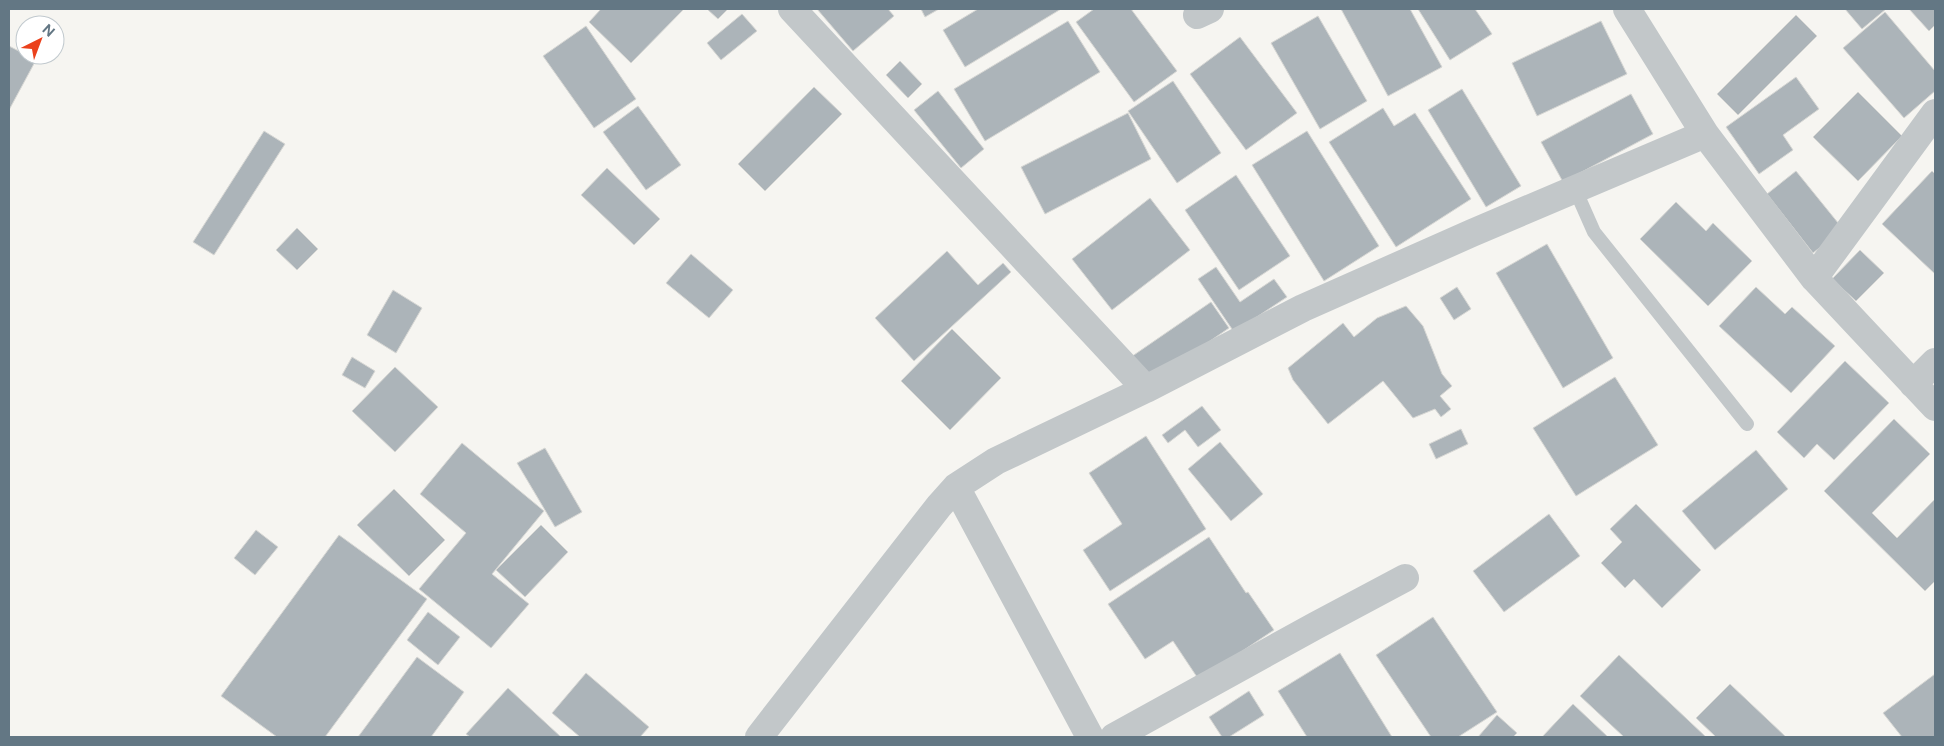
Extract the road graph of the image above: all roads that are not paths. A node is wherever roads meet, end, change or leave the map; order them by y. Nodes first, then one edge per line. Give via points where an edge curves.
1 (792, 9) edge
2 (1627, 9) edge
3 (1935, 114) edge
4 (1704, 134) junction
5 (1575, 189) junction
6 (1814, 278) junction
7 (1935, 362) edge
8 (1913, 384) junction
9 (1146, 389) junction
10 (1935, 407) edge
11 (1747, 424) dead end
12 (956, 487) junction
13 (1405, 578) dead end
14 (759, 737) edge
15 (1090, 737) edge
16 (1114, 737) edge

1 - 9 street
2 - 4 street
3 - 6 street
4 - 5 street
4 - 6 street
5 - 9 street via 1303,308
5 - 11 lane via 1594,232
6 - 8 street
7 - 8 street
8 - 10 street
9 - 12 street via 996,461
12 - 14 street
12 - 15 street
13 - 16 street

